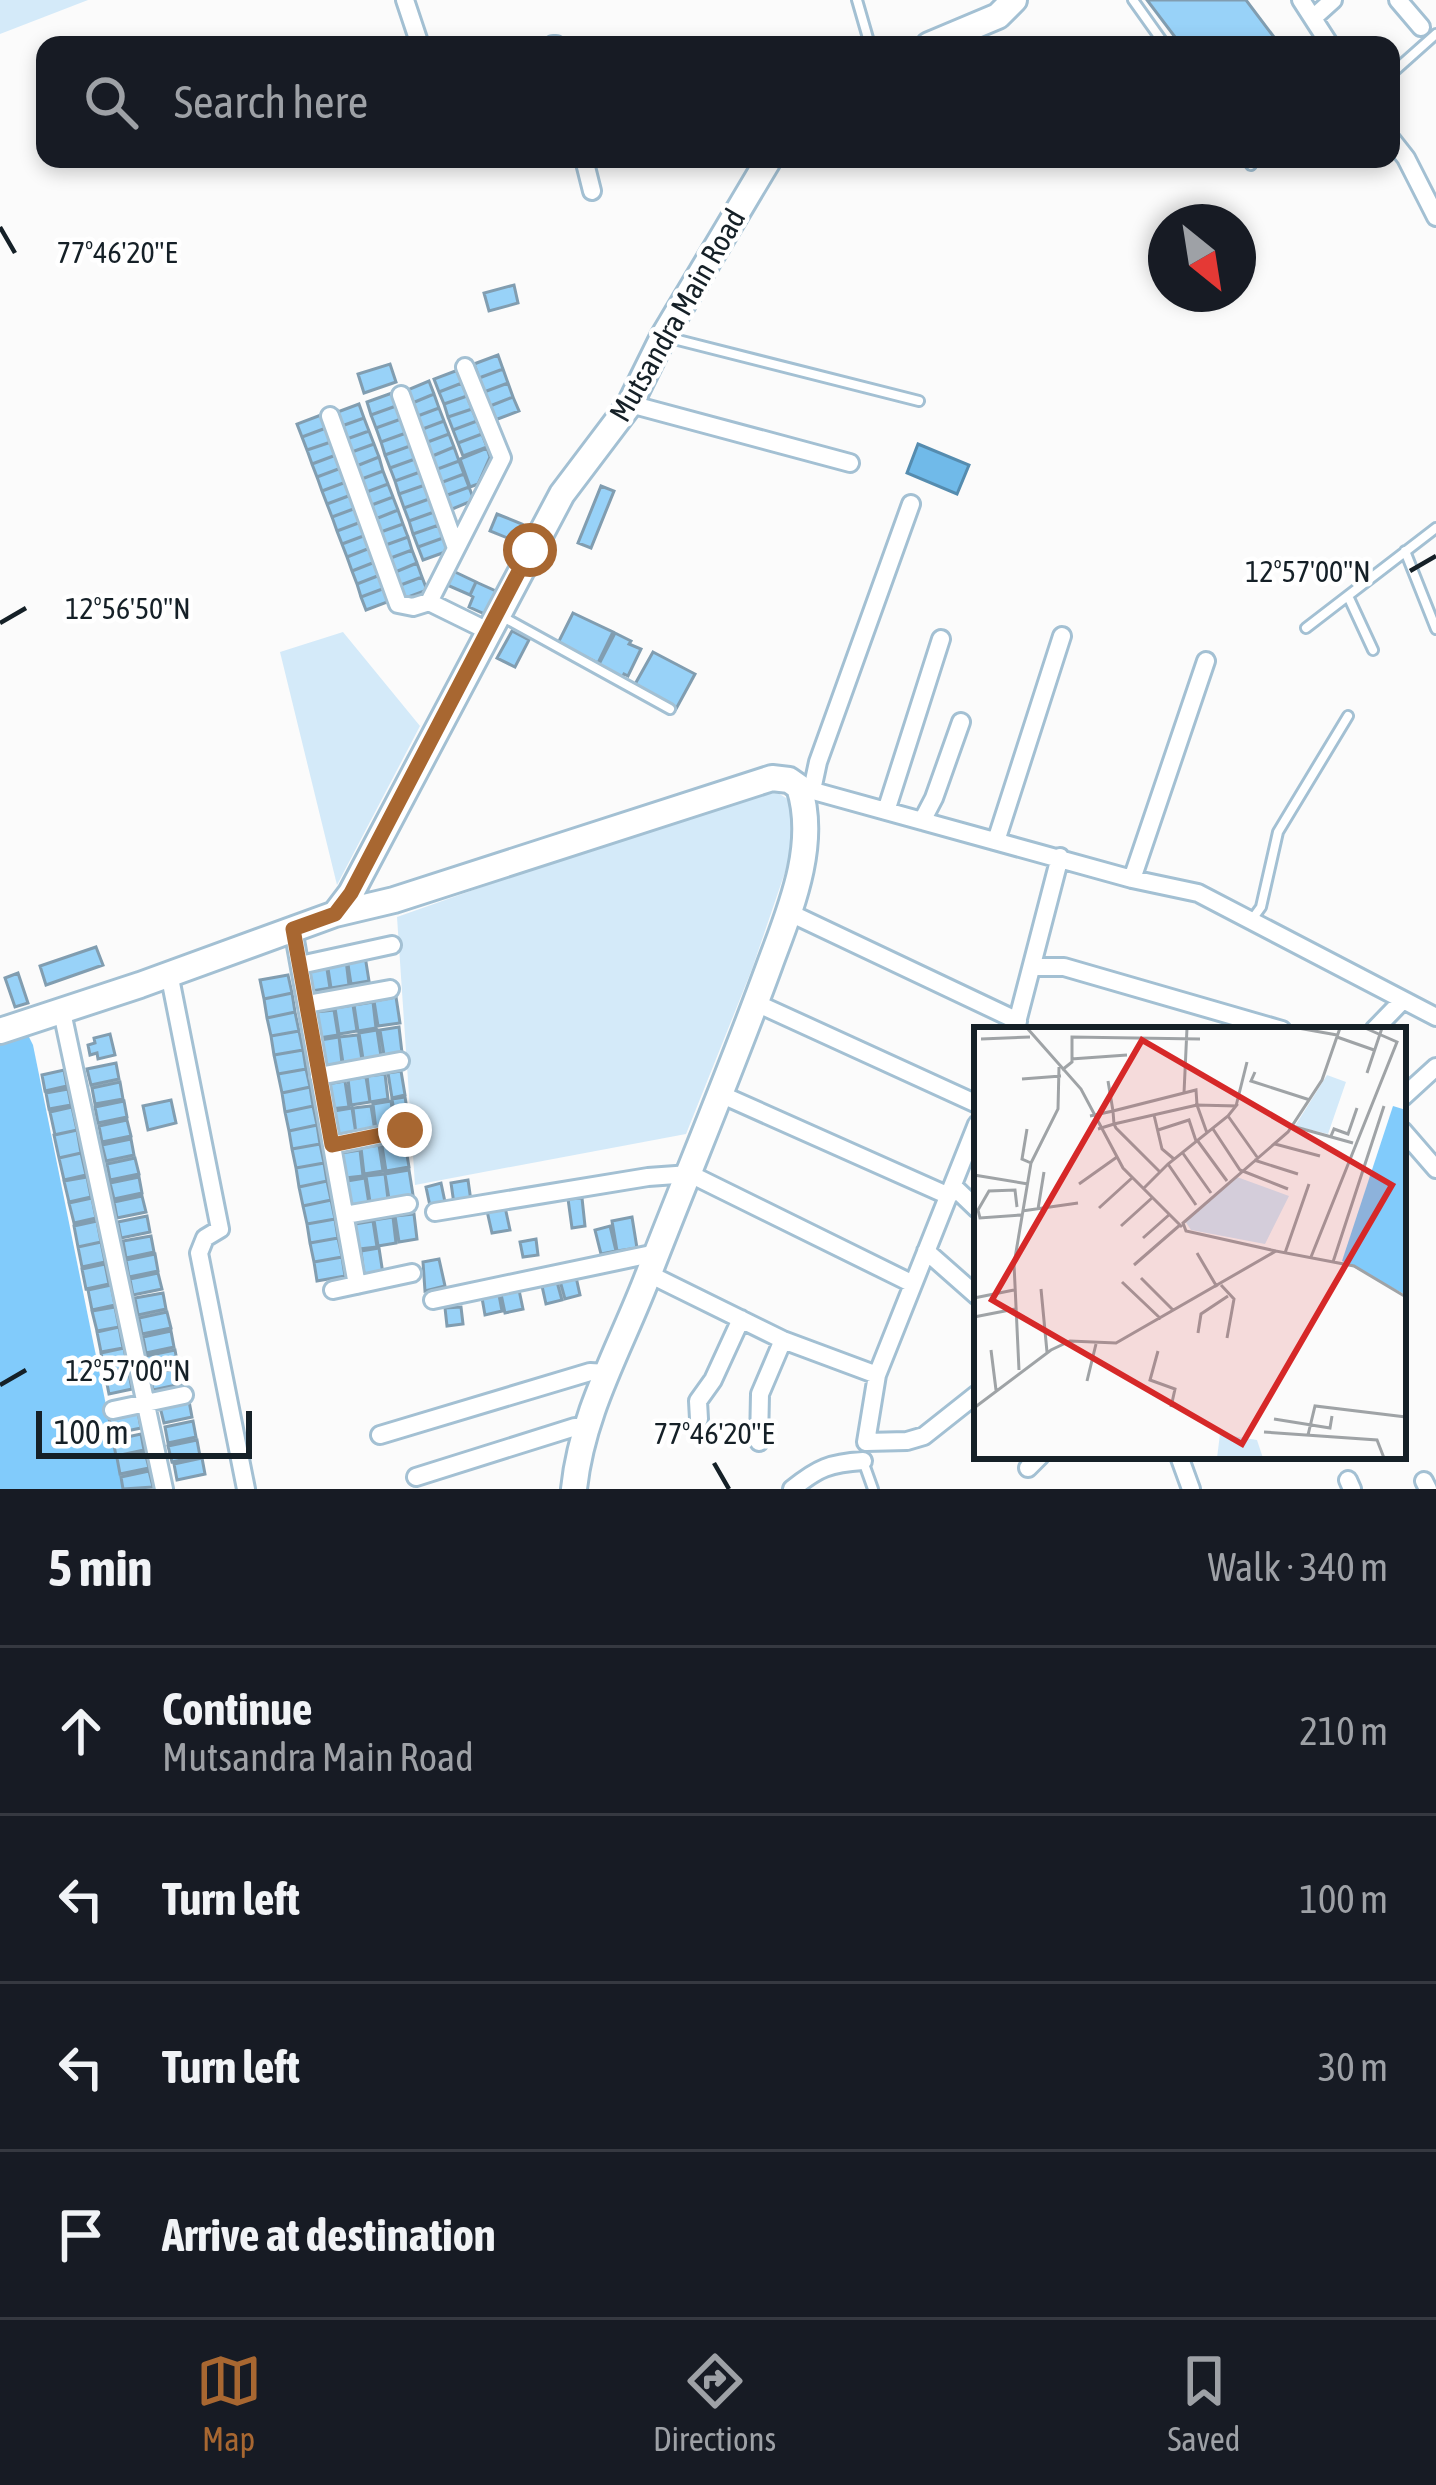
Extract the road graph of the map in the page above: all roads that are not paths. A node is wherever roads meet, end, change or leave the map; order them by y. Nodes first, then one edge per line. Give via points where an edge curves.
1 (406, 0) edge
2 (857, 0) edge
3 (1014, 0) edge
4 (1133, 0) edge
5 (1301, 0) edge
6 (1333, 0) edge
7 (1398, 0) edge
8 (1312, 18) junction
9 (1429, 31) edge
10 (418, 36) edge
11 (867, 36) edge
12 (950, 36) edge
13 (1159, 36) edge
14 (1324, 36) edge
15 (1400, 64) edge
16 (1400, 150) edge
17 (586, 168) edge
18 (764, 168) edge
19 (592, 191) dead end
20 (1436, 217) edge
21 (663, 337) junction
22 (466, 367) dead end
23 (400, 395) dead end
24 (919, 400) dead end
25 (630, 404) junction
26 (330, 416) dead end
27 (850, 463) dead end
28 (911, 503) dead end
29 (1436, 528) edge
30 (456, 548) junction
31 (1406, 551) junction
32 (1348, 596) junction
33 (429, 602) junction
34 (492, 622) junction
35 (1306, 628) dead end
36 (1436, 629) edge
37 (1062, 635) dead end
38 (941, 639) dead end
39 (1372, 650) dead end
40 (1206, 661) dead end
41 (670, 709) dead end
42 (1348, 716) dead end
43 (961, 722) dead end
44 (806, 788) junction
45 (886, 811) junction
46 (922, 821) junction
47 (996, 841) junction
48 (1060, 857) junction
49 (1132, 879) junction
50 (790, 913) junction
51 (335, 914) junction
52 (1251, 922) junction
53 (293, 929) junction
54 (392, 945) dead end
55 (300, 965) junction
56 (1032, 967) junction
57 (170, 973) junction
58 (390, 989) dead end
59 (1403, 1000) junction
60 (756, 1003) junction
61 (307, 1004) junction
62 (62, 1012) junction
63 (1436, 1017) edge
64 (1016, 1025) edge
65 (1272, 1027) edge
66 (1377, 1027) edge
67 (0, 1031) edge
68 (400, 1061) dead end
69 (1436, 1067) edge
70 (320, 1076) junction
71 (1406, 1093) edge
72 (720, 1094) junction
73 (974, 1103) edge
74 (405, 1130) dead end
75 (974, 1132) edge
76 (1406, 1135) edge
77 (332, 1145) junction
78 (1436, 1169) edge
79 (690, 1174) junction
80 (951, 1191) junction
81 (408, 1204) dead end
82 (974, 1207) edge
83 (435, 1212) dead end
84 (344, 1215) junction
85 (926, 1251) junction
86 (652, 1264) junction
87 (412, 1273) dead end
88 (911, 1283) junction
89 (357, 1285) junction
90 (333, 1290) dead end
91 (974, 1293) edge
92 (433, 1300) dead end
93 (741, 1319) junction
94 (783, 1340) junction
95 (607, 1373) junction
96 (877, 1375) junction
97 (184, 1395) dead end
98 (974, 1396) edge
99 (146, 1403) junction
100 (113, 1410) dead end
101 (699, 1419) dead end
102 (585, 1427) junction
103 (380, 1435) dead end
104 (759, 1442) dead end
105 (866, 1442) junction
106 (1184, 1459) edge
107 (863, 1461) junction
108 (416, 1478) dead end
109 (164, 1489) edge
110 (246, 1489) edge
111 (574, 1489) edge
112 (792, 1489) edge
113 (873, 1489) edge
114 (1192, 1489) edge

1 - 10 street
2 - 11 lane
3 - 12 street via 998,16
4 - 13 lane
5 - 8 street
6 - 8 street
7 - 9 street
8 - 14 street
9 - 15 lane
16 - 20 street
17 - 19 street
18 - 21 street, Mutsandra Main Road
21 - 24 lane
21 - 25 street, Mutsandra Main Road
22 - 30 street via 502,458
23 - 30 street
25 - 27 street
25 - 34 street, Mutsandra Main Road via 562,494
26 - 33 street via 398,604
28 - 44 street
29 - 31 lane
30 - 33 street
31 - 32 lane
31 - 36 lane
32 - 35 lane
32 - 39 lane
33 - 34 street
34 - 41 lane
34 - 51 street, Mutsandra Main Road
37 - 47 street
38 - 45 street
40 - 49 street
42 - 52 lane via 1279,832
43 - 46 street
44 - 45 street
44 - 50 street via 806,837
44 - 51 street via 772,778
45 - 46 street
46 - 47 street
47 - 48 street
48 - 49 street
48 - 56 street
49 - 52 street via 1198,893
50 - 60 street
50 - 64 street
51 - 53 street
52 - 59 street
53 - 55 street
53 - 57 street
54 - 55 street
55 - 61 street
56 - 64 street
56 - 65 street via 1064,967
57 - 62 street
57 - 110 street via 220,1228 199,1253
58 - 61 street
59 - 63 street
59 - 66 street
60 - 72 street
60 - 73 street
61 - 70 street
62 - 67 street
62 - 99 street
68 - 70 street
69 - 71 street
70 - 77 street
72 - 79 street
72 - 80 street
74 - 77 street
75 - 80 street
76 - 78 street
77 - 84 street
79 - 83 street
79 - 86 street
79 - 88 street
80 - 82 street
80 - 85 street
81 - 84 street
84 - 89 street
85 - 88 street
85 - 91 street
86 - 92 street
86 - 93 street
86 - 95 street
87 - 89 street
88 - 96 street
89 - 90 street
93 - 94 street
93 - 101 street via 698,1401
94 - 96 street
94 - 104 street via 760,1394
95 - 102 street
95 - 103 street
96 - 105 street
97 - 99 street
98 - 105 street via 924,1436
99 - 100 street
99 - 109 street
102 - 108 street
102 - 111 street
105 - 107 lane
106 - 114 street
107 - 112 street via 833,1462
107 - 113 lane

